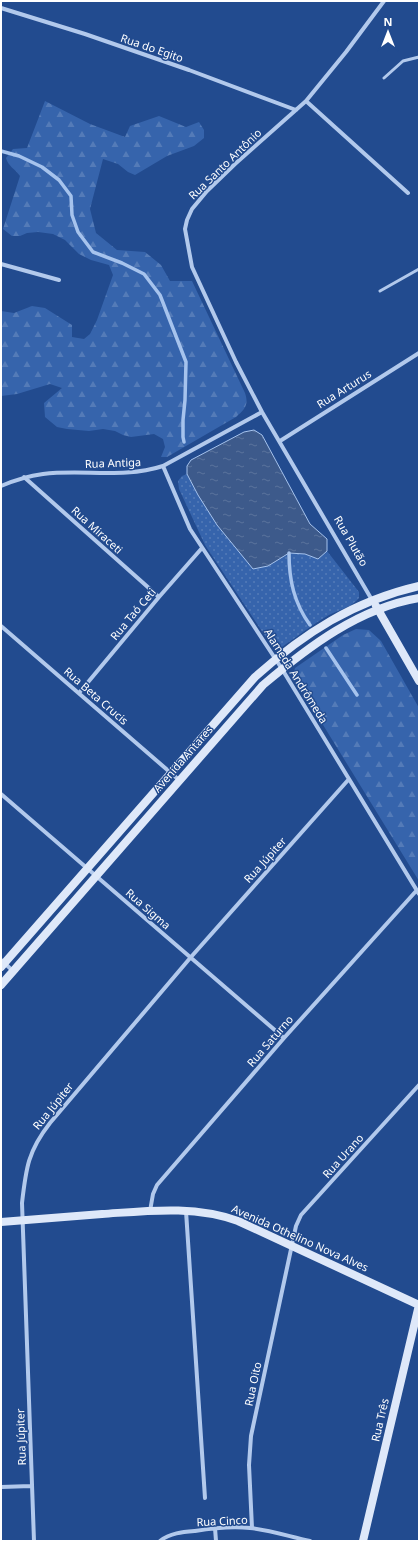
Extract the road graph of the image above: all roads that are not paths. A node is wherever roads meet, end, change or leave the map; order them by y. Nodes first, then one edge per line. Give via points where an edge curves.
1 (384, 1) edge
2 (1, 8) edge
3 (419, 57) edge
4 (384, 78) dead end
5 (306, 101) junction
6 (296, 110) junction
7 (408, 193) dead end
8 (1, 264) edge
9 (419, 269) edge
10 (59, 280) dead end
11 (380, 291) dead end
12 (419, 353) edge
13 (262, 412) junction
14 (280, 441) junction
15 (162, 466) junction
16 (24, 477) junction
17 (1, 486) edge
18 (202, 548) junction
19 (419, 586) edge
20 (159, 597) junction
21 (419, 598) edge
22 (372, 600) junction
23 (378, 610) junction
24 (1, 626) edge
25 (275, 659) junction
26 (282, 669) junction
27 (419, 681) edge
28 (79, 693) junction
29 (171, 773) junction
30 (348, 779) junction
31 (179, 780) junction
32 (1, 794) edge
33 (88, 868) junction
34 (96, 875) junction
35 (418, 892) edge
36 (191, 957) junction
37 (2, 964) edge
38 (13, 971) junction
39 (1, 985) edge
40 (284, 1038) junction
41 (419, 1085) edge
42 (150, 1211) junction
43 (186, 1211) junction
44 (23, 1220) junction
45 (1, 1221) edge
46 (293, 1246) junction
47 (419, 1305) edge
48 (31, 1486) junction
49 (1, 1487) edge
50 (205, 1498) dead end
51 (215, 1528) junction
52 (252, 1528) junction
53 (34, 1541) edge
54 (160, 1541) edge
55 (216, 1541) edge
56 (310, 1541) edge
57 (364, 1541) edge

1 - 5 street, Rua Santo Antônio
2 - 6 street, Rua do Egito via 189,70
3 - 4 lane via 403,61
5 - 6 street, Rua Santo Antônio
5 - 7 street
6 - 13 street, Rua Santo Antônio via 207,191 192,209 185,229 192,267
8 - 10 street
9 - 11 lane
12 - 14 street, Rua Arturus
13 - 14 street, Rua Plutão
13 - 15 street, Rua Antiga
14 - 22 street, Rua Plutão
15 - 16 street, Rua Antiga via 139,472 59,473
15 - 18 street, Alameda Andrômeda via 187,523
16 - 17 street, Rua Antiga
16 - 20 street, Rua Miraceti
18 - 20 street, Rua Taó Ceti
18 - 25 street, Alameda Andrômeda
19 - 22 main road, Avenida Antares
20 - 28 street, Rua Taó Ceti
21 - 23 main road, Avenida Antares
22 - 23 main road, Rua Plutão
22 - 25 main road, Avenida Antares via 322,625
23 - 26 main road, Avenida Antares via 334,631
23 - 27 main road, Rua Plutão
24 - 28 street, Rua Beta Crucis
25 - 26 street, Alameda Andrômeda
25 - 29 main road, Avenida Antares via 255,677
26 - 30 street, Alameda Andrômeda
26 - 31 main road, Avenida Antares via 263,685
28 - 29 street, Rua Beta Crucis
29 - 31 street, Rua Beta Crucis
29 - 33 main road, Avenida Antares
30 - 35 street, Alameda Andrômeda
30 - 36 street, Rua Júpiter
31 - 34 main road, Avenida Antares
32 - 33 street, Rua Sigma
33 - 34 street, Rua Sigma
33 - 37 main road, Avenida Antares
34 - 36 street, Rua Sigma
34 - 38 main road, Avenida Antares
35 - 40 street, Rua Saturno
36 - 40 street, Rua Sigma
36 - 44 street, Rua Júpiter via 42,1133 28,1161 22,1203
37 - 38 street
38 - 39 main road, Avenida Antares
40 - 42 street, Rua Saturno via 157,1185
41 - 46 street, Rua Urano via 301,1215 296,1226
42 - 43 main road, Avenida Othelino Nova Alves
42 - 44 main road, Avenida Othelino Nova Alves
43 - 46 main road, Avenida Othelino Nova Alves via 224,1216
43 - 50 street
44 - 45 main road, Avenida Othelino Nova Alves
44 - 48 street, Rua Júpiter
46 - 47 main road, Avenida Othelino Nova Alves
46 - 52 street, Rua Oito via 251,1436 249,1465
47 - 57 main road, Rua Três
48 - 49 street
48 - 53 street, Rua Júpiter
51 - 52 street, Rua Cinco
51 - 54 street, Rua Cinco via 178,1533
51 - 55 street
52 - 56 street, Rua Cinco

